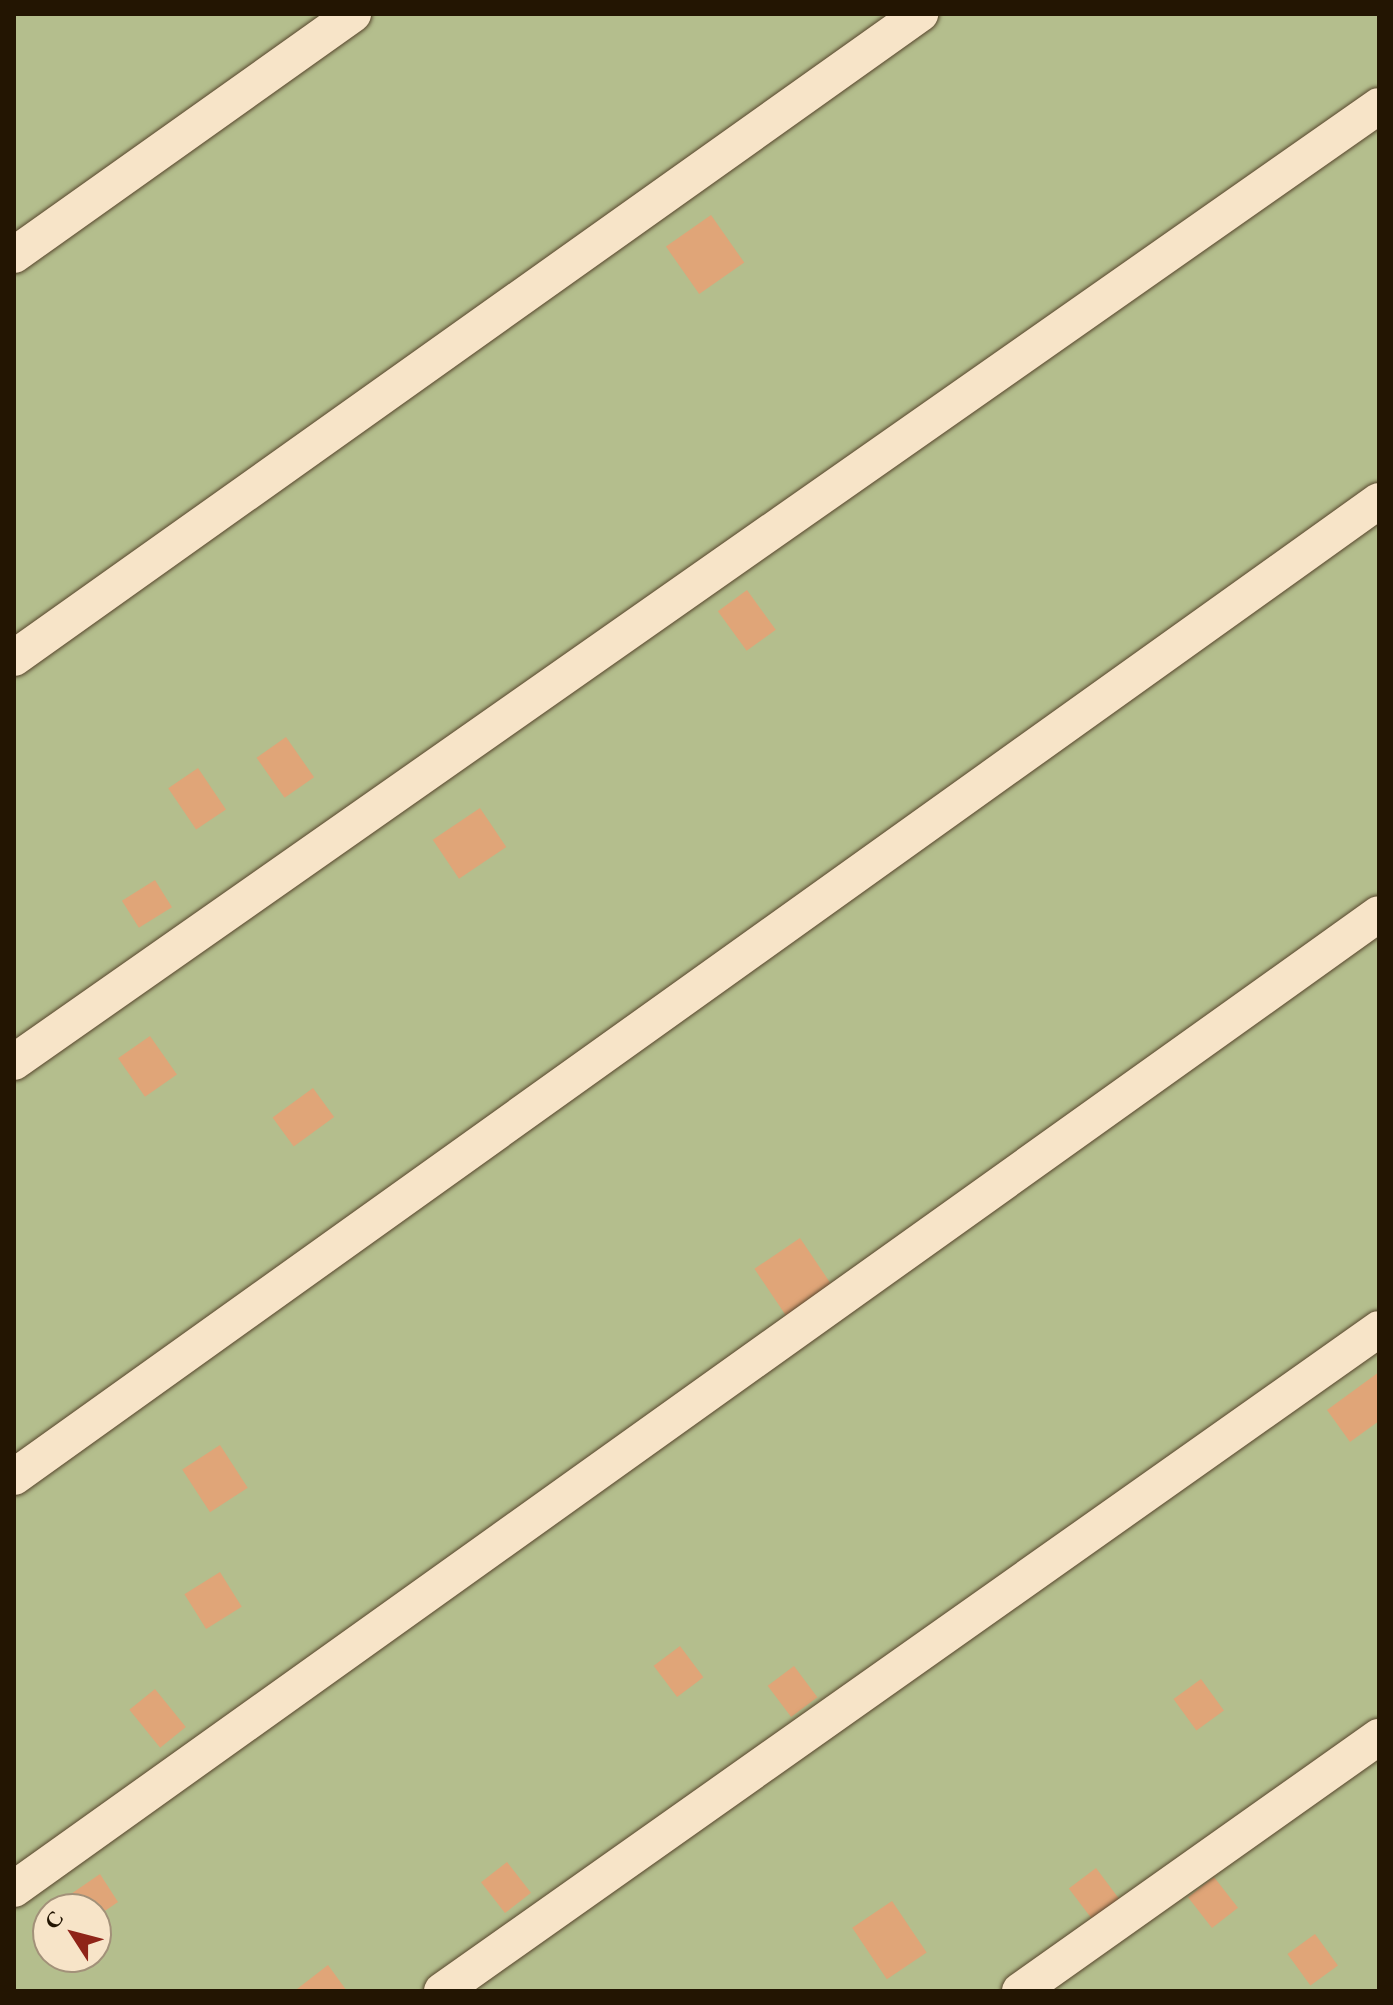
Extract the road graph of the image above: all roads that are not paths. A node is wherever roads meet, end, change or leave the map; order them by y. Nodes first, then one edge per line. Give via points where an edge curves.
1 (353, 14) edge
2 (920, 14) edge
3 (1379, 106) edge
4 (14, 255) edge
5 (1379, 501) edge
6 (14, 658) edge
7 (1379, 914) edge
8 (14, 1062) edge
9 (1379, 1329) edge
10 (14, 1477) edge
11 (1379, 1737) edge
12 (14, 1889) edge
13 (442, 1991) edge
14 (1020, 1991) edge

1 - 4 lane
2 - 6 lane
3 - 8 lane
5 - 10 lane
7 - 12 lane
9 - 13 lane
11 - 14 lane

